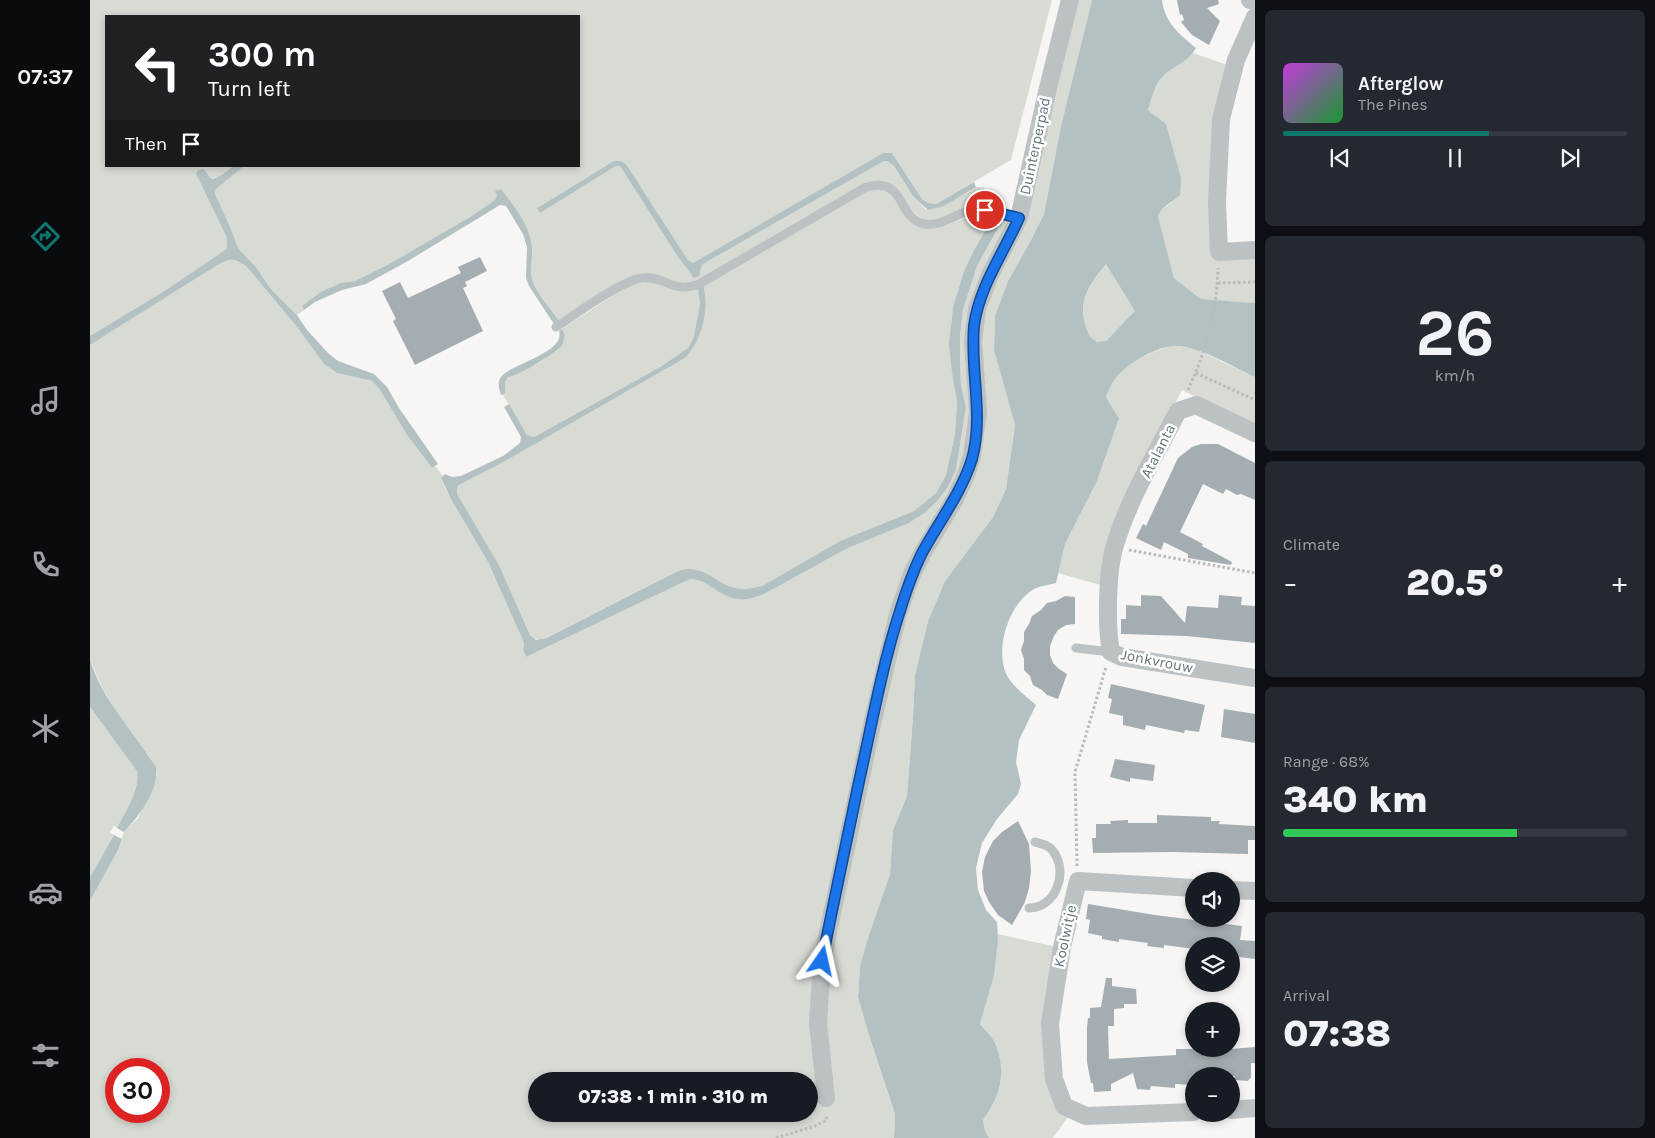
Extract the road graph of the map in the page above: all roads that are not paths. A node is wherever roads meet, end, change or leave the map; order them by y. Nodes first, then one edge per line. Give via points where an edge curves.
1 (1070, 0) edge
2 (1250, 0) edge
3 (1255, 2) edge
4 (1255, 17) edge
5 (1019, 218) junction
6 (1255, 250) edge
7 (556, 327) dead end
8 (1255, 432) edge
9 (1115, 544) joint
10 (1076, 648) dead end
11 (1110, 652) junction
12 (1255, 678) edge
13 (1035, 842) dead end
14 (1060, 878) junction
15 (1078, 881) junction
16 (1185, 887) edge
17 (1240, 890) edge
18 (1255, 891) edge
19 (1029, 908) dead end
20 (826, 1098) road end
21 (1255, 1108) edge
22 (1240, 1109) edge
23 (1185, 1112) edge

1 - 5 street, Duinterperpad
2 - 3 street
4 - 6 street via 1236,60 1221,119 1217,202 1219,252
5 - 7 lane via 973,210 943,222 924,224 910,214 890,187 874,185 699,284 685,288 650,278 633,279
5 - 20 street, Duinterperpad via 977,309 973,341 978,412 972,456 955,499 912,574 898,614 872,720 822,961 818,1023
8 - 9 street, Atalanta via 1196,406 1178,411 1131,504
9 - 11 street, Jonkvrouw via 1110,579
10 - 11 lane
11 - 12 street, Jonkvrouw via 1122,657
13 - 14 lane via 1053,851
14 - 15 lane
14 - 19 lane via 1047,903 1039,908
15 - 16 street
15 - 23 street, Koolwitje via 1062,947 1050,1024 1054,1079 1064,1106 1086,1116
17 - 18 street
21 - 22 street

